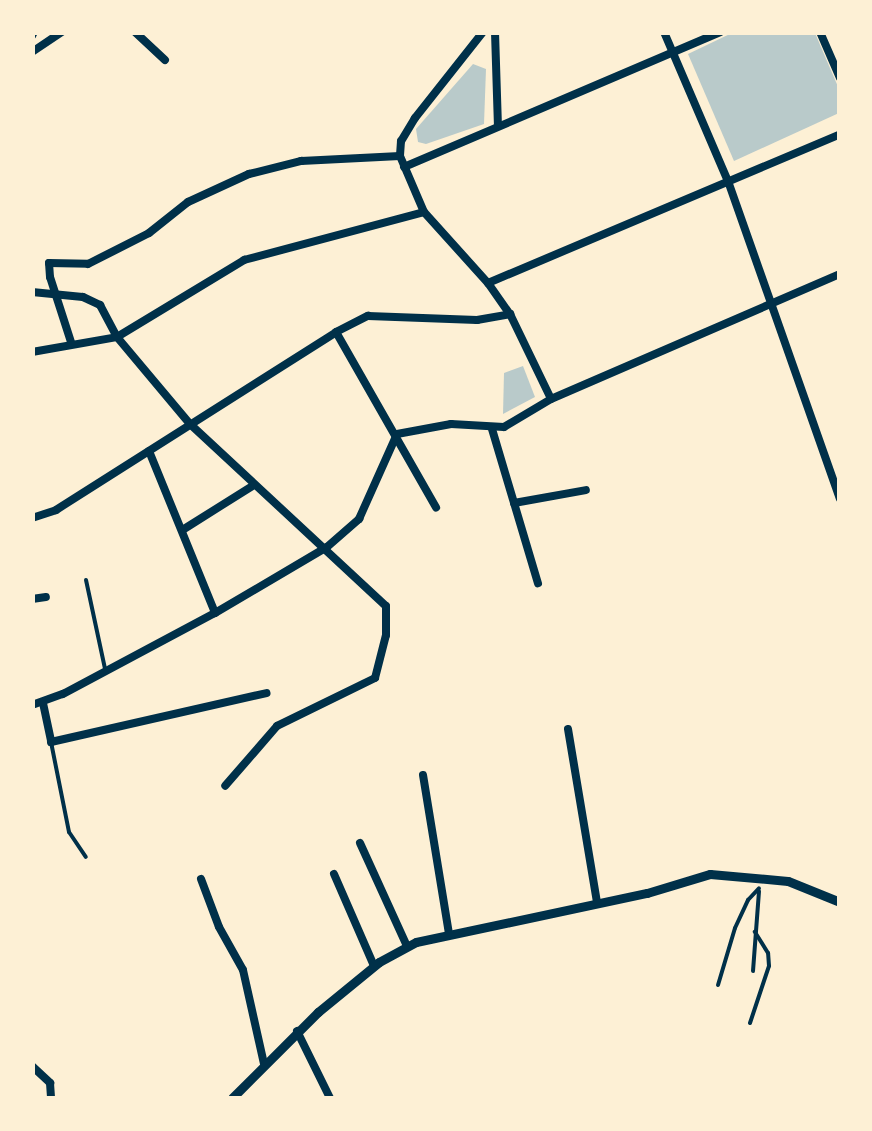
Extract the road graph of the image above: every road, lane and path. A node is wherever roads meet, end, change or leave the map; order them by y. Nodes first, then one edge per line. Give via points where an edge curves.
1 (62, 32) edge
2 (135, 32) edge
3 (483, 32) edge
4 (495, 32) edge
5 (664, 32) edge
6 (720, 32) edge
7 (820, 32) edge
8 (32, 52) edge
9 (672, 52) junction
10 (165, 60) dead end
11 (840, 78) edge
12 (498, 126) junction
13 (840, 134) edge
14 (400, 156) junction
15 (404, 167) junction
16 (728, 181) junction
17 (424, 212) junction
18 (840, 274) edge
19 (488, 282) junction
20 (32, 292) edge
21 (58, 293) junction
22 (774, 305) junction
23 (510, 314) junction
24 (336, 332) junction
25 (117, 337) junction
26 (71, 342) junction
27 (32, 352) edge
28 (551, 399) junction
29 (190, 424) junction
30 (492, 429) junction
31 (397, 434) junction
32 (149, 450) junction
33 (254, 486) junction
34 (586, 490) dead end
35 (840, 499) edge
36 (514, 503) junction
37 (436, 507) dead end
38 (32, 518) edge
39 (184, 529) junction
40 (327, 546) junction
41 (86, 580) dead end
42 (538, 583) dead end
43 (46, 597) dead end
44 (32, 600) edge
45 (215, 612) junction
46 (106, 669) junction
47 (267, 692) dead end
48 (43, 703) junction
49 (32, 705) edge
50 (568, 728) dead end
51 (51, 742) junction
52 (423, 775) dead end
53 (224, 786) dead end
54 (360, 843) dead end
55 (86, 857) dead end
56 (334, 874) dead end
57 (760, 876) junction
58 (201, 879) dead end
59 (760, 888) junction
60 (598, 902) junction
61 (840, 902) edge
62 (754, 932) junction
63 (449, 933) junction
64 (407, 946) junction
65 (374, 966) junction
66 (753, 971) dead end
67 (718, 985) dead end
68 (750, 1023) dead end
69 (296, 1030) junction
70 (264, 1064) junction
71 (32, 1066) edge
72 (50, 1098) edge
73 (232, 1098) edge
74 (330, 1098) edge

1 - 8 street
2 - 10 street
3 - 14 street via 415,118
4 - 12 street
5 - 9 street
6 - 9 street
7 - 11 street
9 - 12 street
9 - 16 street
12 - 15 street
13 - 16 street
14 - 15 street
14 - 21 street via 301,162 219,184 88,264 49,263
15 - 17 street
16 - 19 street
16 - 22 street
17 - 19 street
17 - 25 street via 244,260
18 - 22 street
19 - 23 street
20 - 21 street
21 - 25 street via 92,299
21 - 26 street
22 - 28 street
22 - 35 street
23 - 24 street via 478,320 382,314
23 - 28 street
24 - 29 street
24 - 31 street
25 - 26 street
25 - 29 street
26 - 27 street
28 - 30 street via 518,422
29 - 32 street
29 - 33 street
30 - 31 street via 463,424
30 - 36 street
31 - 37 street
31 - 40 street via 359,519
32 - 38 street via 56,510
32 - 39 street
33 - 39 street
33 - 40 street
34 - 36 street
36 - 42 street
39 - 45 street
40 - 45 street
40 - 53 street via 386,606 378,673 270,731
41 - 46 lane
43 - 44 street
45 - 46 street
46 - 48 street
47 - 51 street
48 - 49 street
48 - 51 street
50 - 60 street
51 - 55 lane via 69,832
52 - 63 street
54 - 64 street
56 - 65 street
57 - 59 lane
57 - 60 street via 710,874
57 - 61 street
58 - 70 street via 243,970
59 - 62 lane
59 - 67 lane via 735,928
60 - 63 street
62 - 66 lane
62 - 68 lane via 769,966
63 - 64 street
64 - 65 street
65 - 69 street
69 - 70 street
69 - 74 street
70 - 73 street
71 - 72 street via 50,1083

